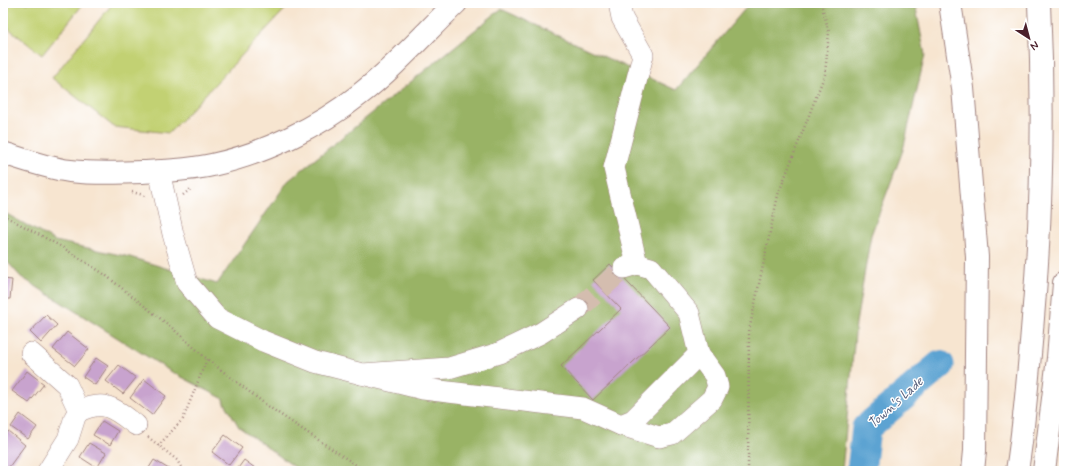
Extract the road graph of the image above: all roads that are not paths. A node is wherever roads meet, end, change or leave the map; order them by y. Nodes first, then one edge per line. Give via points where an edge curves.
1 (456, 3) edge
2 (619, 3) edge
3 (950, 3) edge
4 (1039, 3) edge
5 (3, 153) edge
6 (160, 171) junction
7 (1064, 283) edge
8 (578, 309) tunnel mouth
9 (31, 353) dead end
10 (699, 354) junction
11 (362, 374) junction
12 (79, 411) junction
13 (1064, 414) edge
14 (136, 425) road end
15 (621, 425) junction
16 (48, 471) edge
17 (973, 471) edge
18 (1017, 471) edge
19 (1044, 471) edge
20 (1049, 471) edge

1 - 6 main road via 392,66 359,95 327,117 257,152 212,165
2 - 10 street via 622,18 643,54 614,168 630,266 651,268 689,313
3 - 17 main road via 963,88 977,257
4 - 18 main road via 1042,54 1042,175 1030,359
5 - 6 main road via 35,164 70,171 114,174
6 - 11 street via 173,234 187,283 217,318 263,341 316,362
7 - 19 main road
8 - 11 street via 542,333 499,353 449,368
9 - 12 street via 67,385
10 - 15 street via 633,420
10 - 15 street via 715,376 718,387 712,399 672,434 659,436
11 - 15 street via 423,389 583,408
12 - 14 street via 92,406 106,405
12 - 16 street via 68,439
13 - 20 main road

